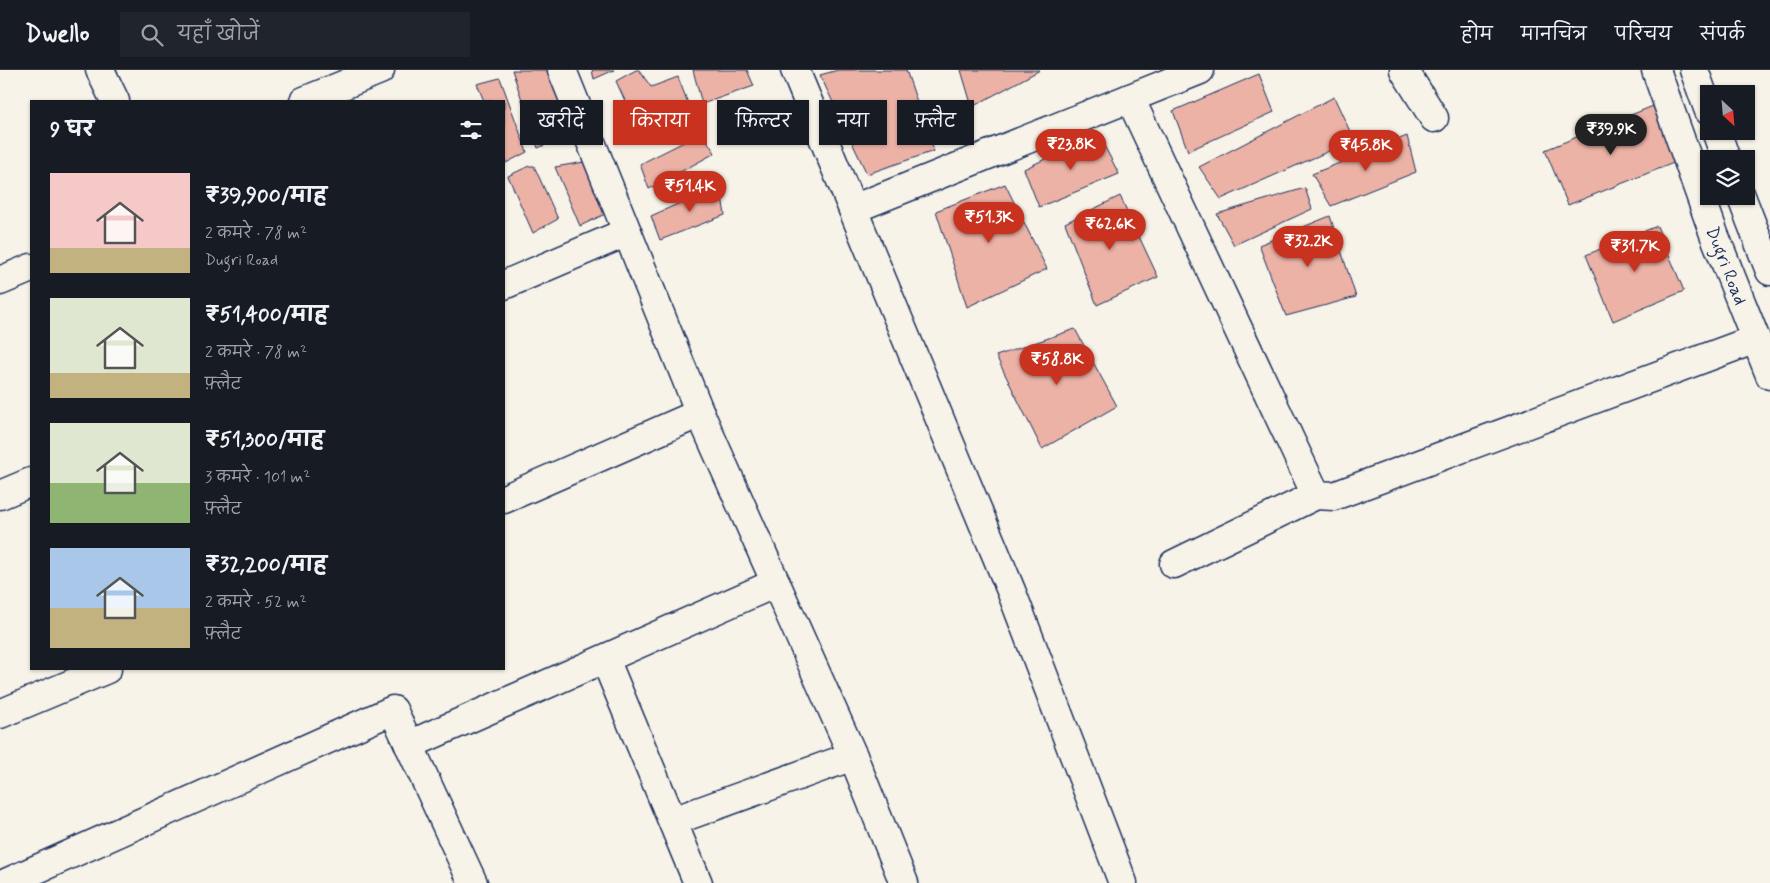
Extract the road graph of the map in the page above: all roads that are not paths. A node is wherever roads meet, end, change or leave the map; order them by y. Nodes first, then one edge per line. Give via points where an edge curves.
1 (100, 70) edge
2 (380, 70) edge
3 (562, 70) edge
4 (795, 70) edge
5 (1200, 70) edge
6 (1404, 70) edge
7 (1656, 70) edge
8 (1694, 70) edge
9 (1700, 86) edge
10 (1130, 98) junction
11 (114, 100) edge
12 (306, 100) edge
13 (1434, 118) dead end
14 (1754, 208) edge
15 (853, 209) junction
16 (626, 232) junction
17 (30, 268) edge
18 (1770, 271) edge
19 (0, 281) edge
20 (505, 285) edge
21 (1756, 339) junction
22 (1770, 375) edge
23 (700, 412) junction
24 (30, 482) edge
25 (0, 494) edge
26 (1316, 495) junction
27 (505, 498) edge
28 (1174, 564) dead end
29 (776, 583) junction
30 (605, 659) junction
31 (104, 670) edge
32 (0, 714) edge
33 (409, 745) junction
34 (853, 756) junction
35 (673, 821) junction
36 (6, 883) edge
37 (472, 883) edge
38 (698, 883) edge
39 (904, 883) edge
40 (1123, 883) edge

1 - 11 street
2 - 12 street
3 - 16 street
4 - 15 street
5 - 10 street
6 - 13 street
7 - 21 street, Dugri Road via 1714,234
8 - 9 street
10 - 15 street
10 - 26 street
14 - 18 street
15 - 40 street via 1012,593
16 - 20 street
16 - 23 street
17 - 19 street
21 - 22 street, Dugri Road
21 - 26 street via 1334,496
23 - 27 street
23 - 29 street
24 - 25 street
26 - 28 street
29 - 30 street
29 - 34 street
30 - 33 street
30 - 35 street
31 - 32 street
33 - 36 street via 393,710
33 - 37 street
34 - 35 street
34 - 39 street
35 - 38 street

